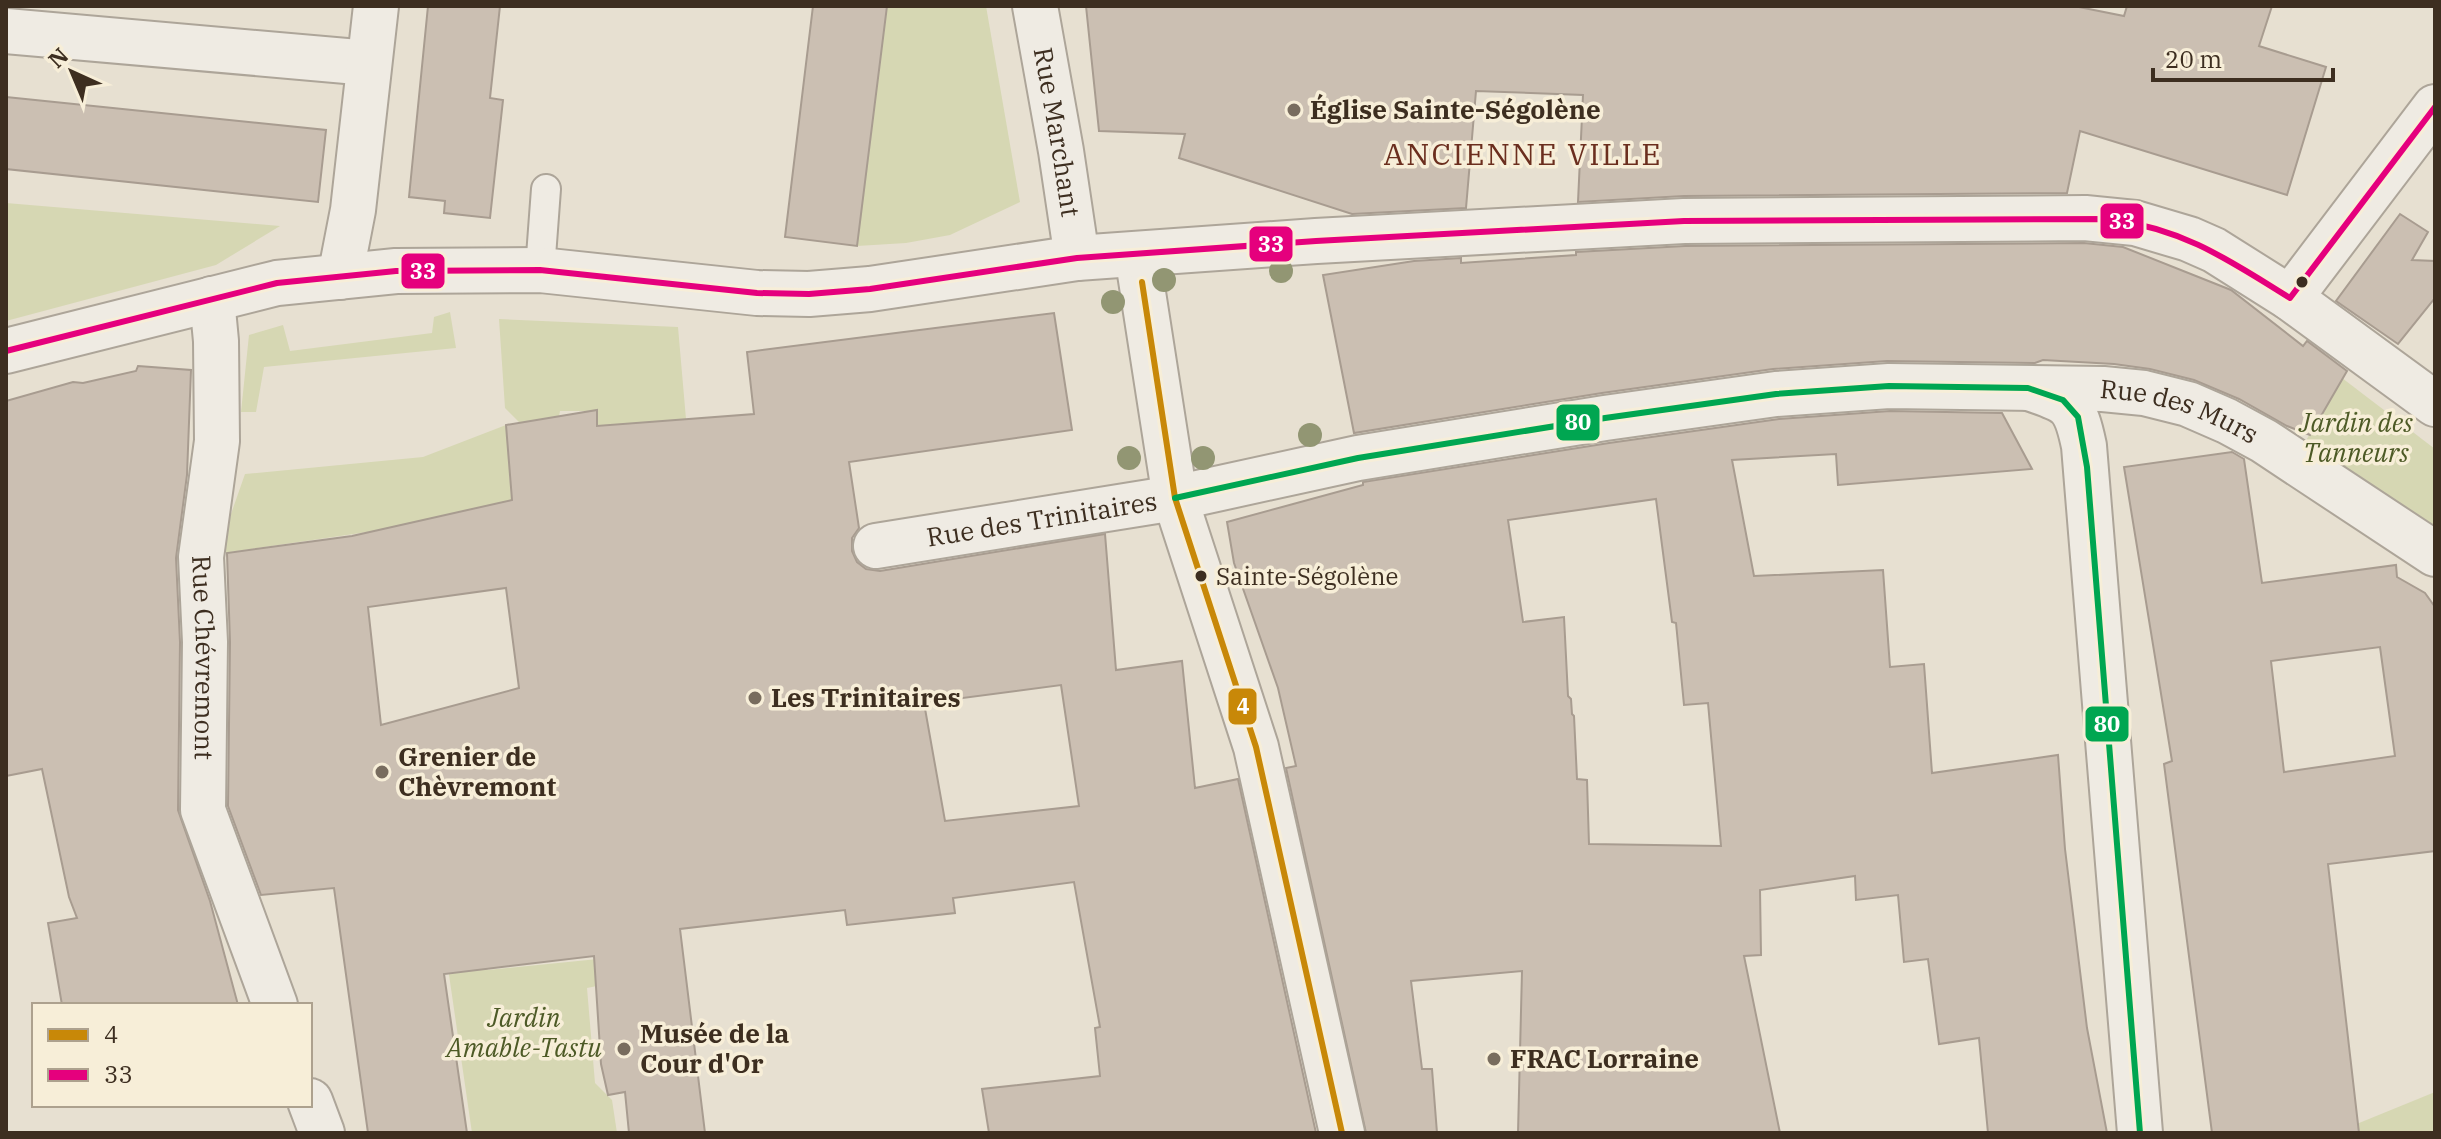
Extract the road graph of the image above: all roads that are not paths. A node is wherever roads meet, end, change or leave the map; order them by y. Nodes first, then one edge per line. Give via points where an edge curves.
1 (376, 6) edge
2 (1035, 6) edge
3 (6, 31) edge
4 (369, 63) junction
5 (2435, 107) edge
6 (546, 189) dead end
7 (1137, 254) junction
8 (1077, 258) junction
9 (540, 270) junction
10 (340, 277) junction
11 (2290, 298) junction
12 (212, 299) junction
13 (6, 351) edge
14 (2028, 388) junction
15 (2435, 404) edge
16 (1175, 498) junction
17 (876, 546) dead end
18 (2435, 554) edge
19 (274, 1003) edge
20 (312, 1106) edge
21 (322, 1133) edge
22 (1342, 1133) edge
23 (2140, 1133) edge

1 - 4 street
2 - 8 street, Rue Marchant
3 - 4 street
4 - 10 street
5 - 11 street
6 - 9 lane
7 - 8 street
7 - 11 street via 1684,221 2085,218 2135,223 2189,239
7 - 16 street
8 - 9 street via 809,294
9 - 10 street via 396,271
10 - 12 street via 277,283
11 - 15 street
12 - 13 street
12 - 19 street, Rue Chévremont via 217,441 201,557 203,810
14 - 16 street, Rue des Murs via 1889,386 1776,394 1358,458
14 - 18 street, Rue des Murs via 2144,393 2188,404 2264,441
14 - 23 street via 2063,400 2078,417 2084,446
16 - 17 street, Rue des Trinitaires
16 - 22 street, Rue des Trinitaires via 1256,747
20 - 21 street

